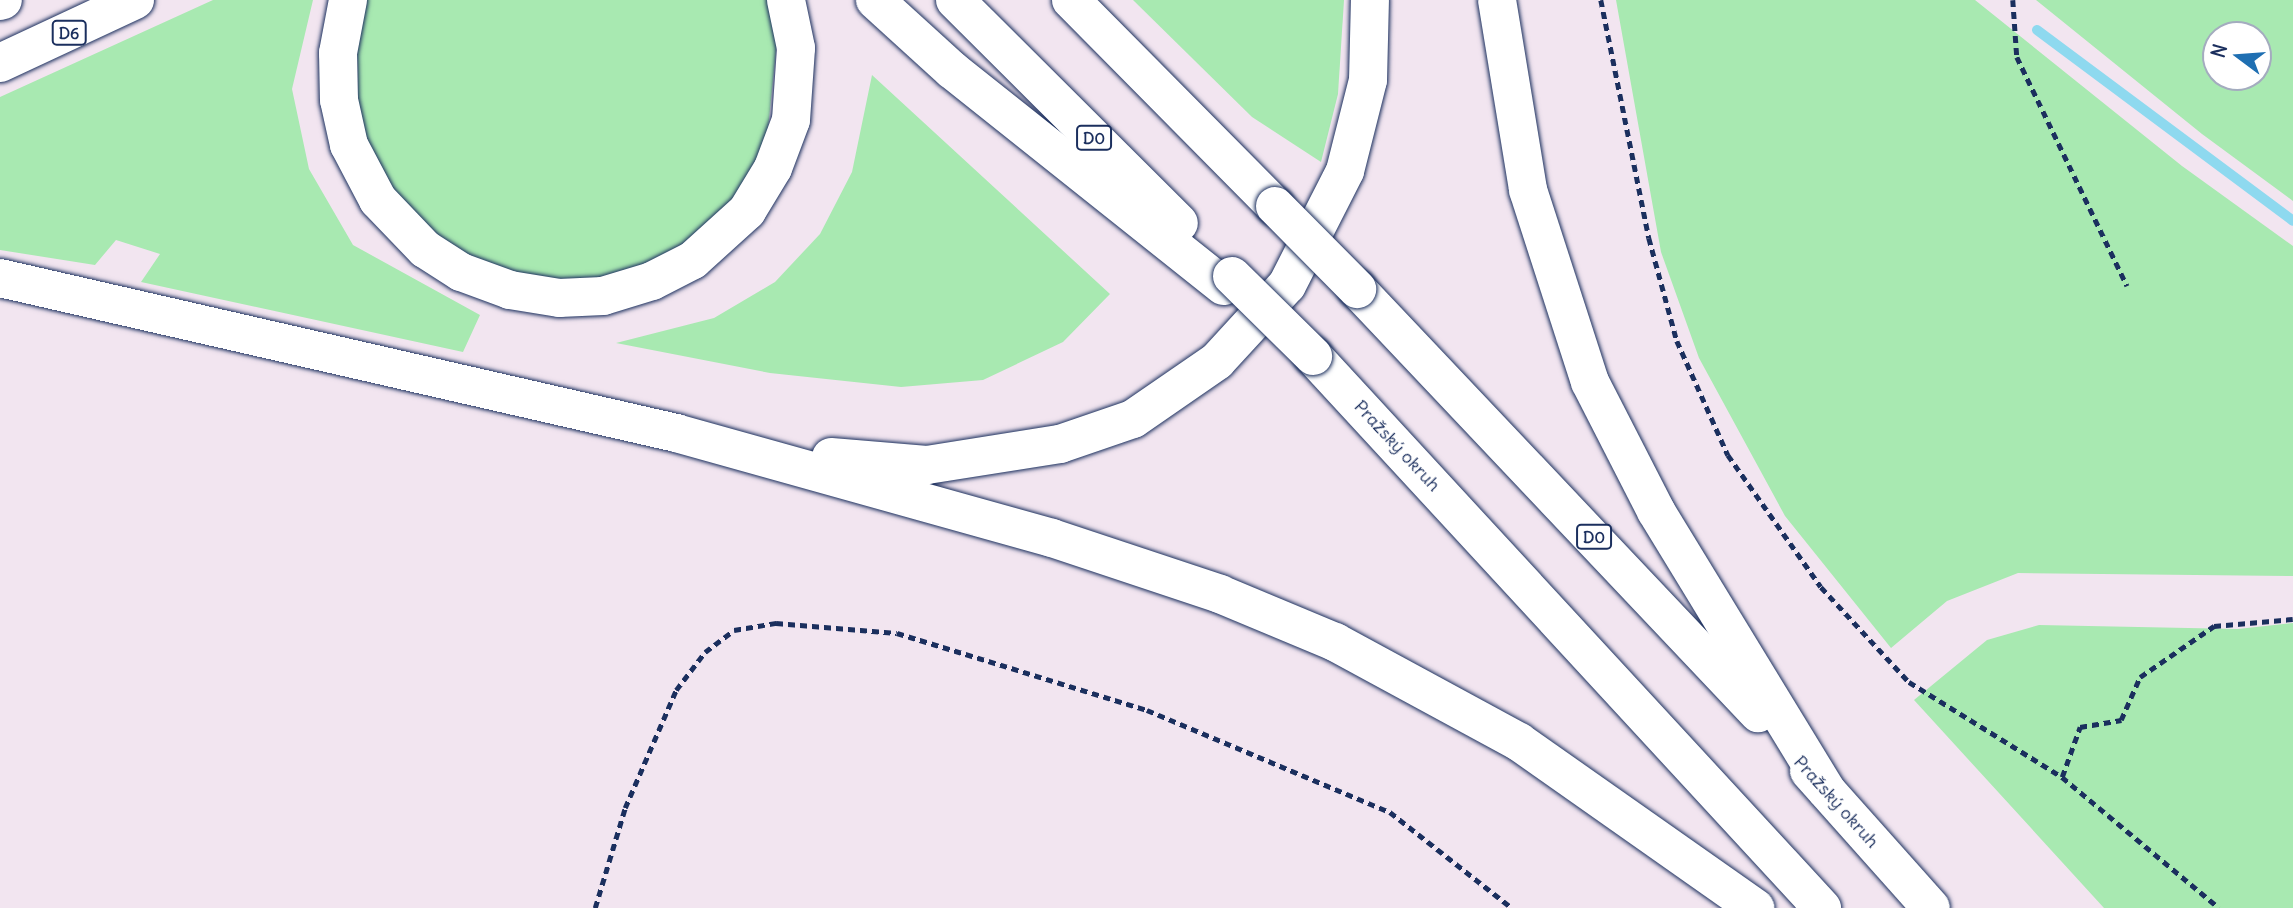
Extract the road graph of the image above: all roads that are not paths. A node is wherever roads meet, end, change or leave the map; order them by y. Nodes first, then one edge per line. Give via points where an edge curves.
1 (135, 0) edge
2 (348, 0) edge
3 (786, 0) edge
4 (875, 0) edge
5 (955, 0) edge
6 (1071, 0) edge
7 (1370, 0) edge
8 (1497, 0) edge
9 (0, 63) edge
10 (0, 278) edge
11 (1228, 281) junction
12 (676, 433) junction
13 (1826, 790) junction
14 (1755, 908) edge
15 (1822, 908) edge
16 (1931, 908) edge

1 - 9 highway, D6
2 - 3 highway via 338,53 339,100 349,145 378,200 425,249 461,272 510,290 559,298 603,296 652,281 693,260 747,211 774,168 791,120 796,61
4 - 11 highway via 952,70
5 - 11 highway, Pražský okruh / D0
6 - 13 highway, Pražský okruh / D0, bridge via 1357,289 1707,655
7 - 12 highway via 1360,124 1307,254 1247,332 1161,402 1133,419 1060,444 927,466
8 - 13 highway via 1528,190 1590,382 1656,511
10 - 12 highway
11 - 15 highway, Pražský okruh / D0, bridge via 1313,356
12 - 14 highway via 1120,559 1311,631 1552,762
13 - 16 highway, Pražský okruh / D0

